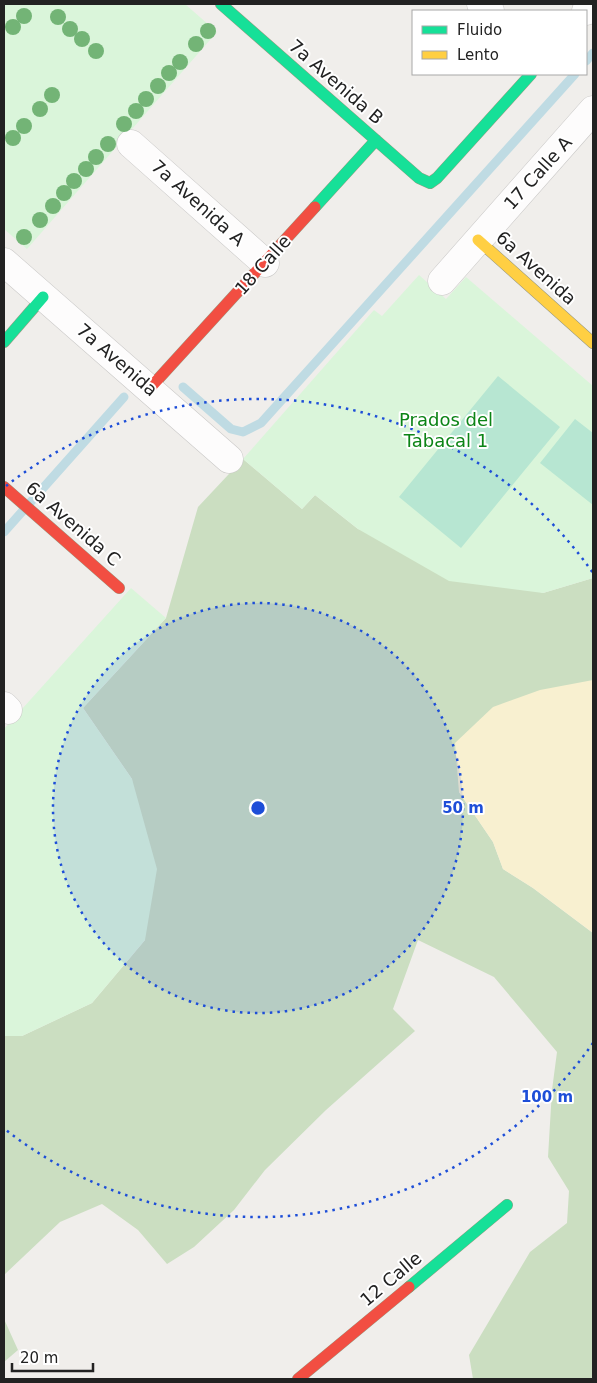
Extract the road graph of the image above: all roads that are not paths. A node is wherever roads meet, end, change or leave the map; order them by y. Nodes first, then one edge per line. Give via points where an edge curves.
1 (220, 4) edge
2 (529, 75) edge
3 (591, 116) edge
4 (376, 140) junction
5 (131, 144) dead end
6 (478, 240) junction
7 (4, 262) edge
8 (264, 263) junction
9 (442, 281) dead end
10 (43, 296) junction
11 (4, 342) edge
12 (593, 343) edge
13 (150, 388) junction
14 (229, 459) dead end
15 (4, 487) edge
16 (119, 588) dead end
17 (507, 1205) dead end
18 (298, 1379) edge

1 - 4 street, 7a Avenida B
2 - 4 street, 7a Avenida B via 438,178 430,183
3 - 6 street, 17 Calle A
4 - 8 street, 18 Calle
5 - 8 street, 7a Avenida A
6 - 9 street, 17 Calle A
6 - 12 street, 6a Avenida
7 - 10 street, 7a Avenida
8 - 13 street, 18 Calle
10 - 11 street
10 - 13 street, 7a Avenida
13 - 14 street, 7a Avenida
15 - 16 street, 6a Avenida C
17 - 18 street, 12 Calle

